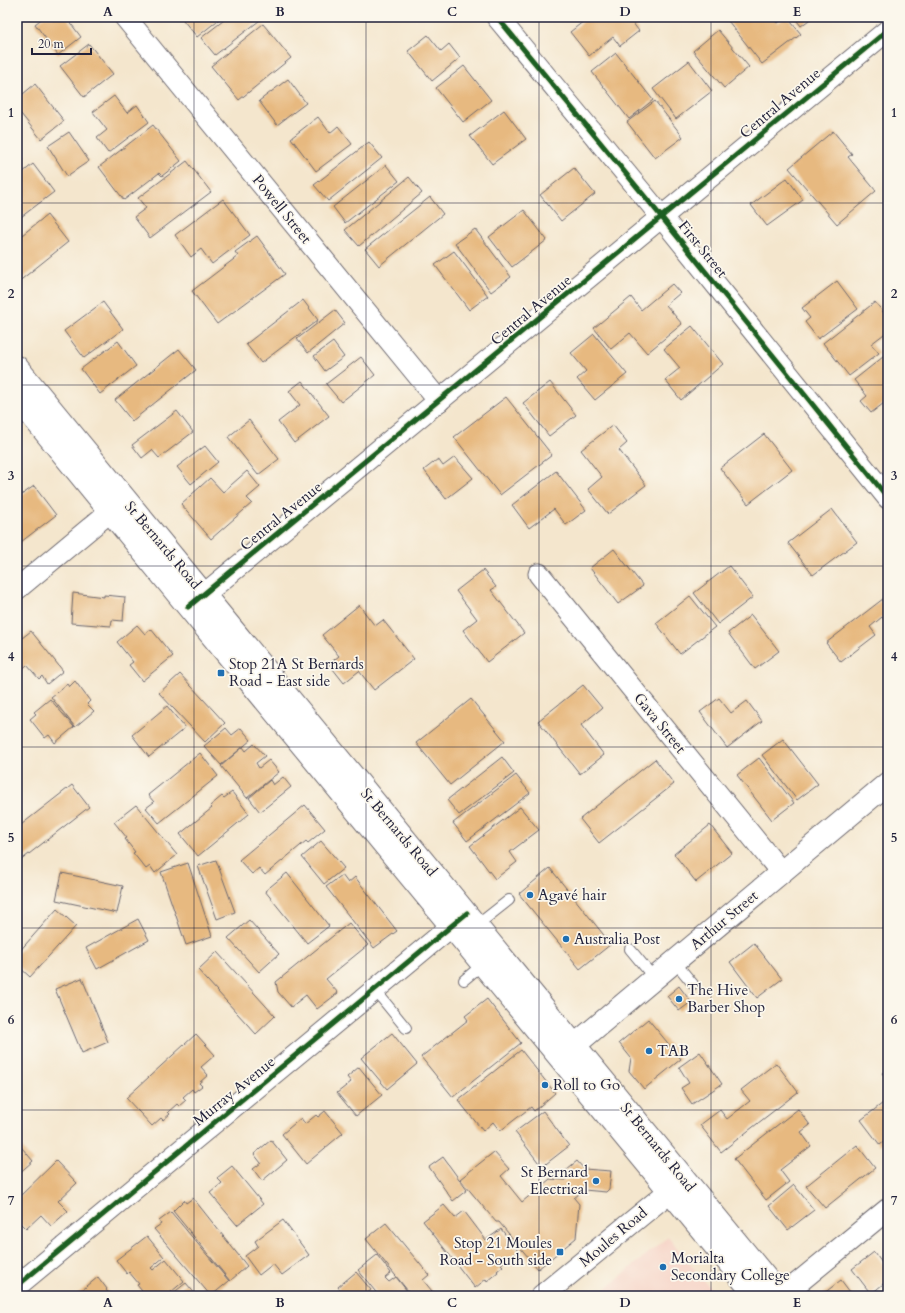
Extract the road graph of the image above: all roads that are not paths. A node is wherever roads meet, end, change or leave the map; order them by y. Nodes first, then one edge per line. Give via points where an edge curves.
1 (125, 17) edge
2 (497, 17) edge
3 (879, 17) edge
4 (888, 28) edge
5 (662, 217) junction
6 (17, 367) edge
7 (17, 398) edge
8 (439, 401) junction
9 (888, 498) edge
10 (118, 506) junction
11 (539, 574) dead end
12 (17, 589) edge
13 (196, 601) junction
14 (888, 783) edge
15 (781, 872) junction
16 (509, 900) dead end
17 (465, 922) junction
18 (630, 950) dead end
19 (674, 961) junction
20 (483, 964) junction
21 (654, 978) junction
22 (464, 980) dead end
23 (693, 984) dead end
24 (374, 990) junction
25 (406, 1028) dead end
26 (567, 1051) junction
27 (677, 1185) junction
28 (888, 1209) edge
29 (17, 1286) edge
30 (542, 1296) edge
31 (756, 1296) edge
32 (781, 1296) edge

1 - 8 street, Powell Street
2 - 5 street, First Street
3 - 4 street
4 - 5 street, Central Avenue
5 - 8 street, Central Avenue
5 - 9 street, First Street
6 - 10 main road, St Bernards Road
7 - 10 main road, St Bernards Road
8 - 13 street, Central Avenue
10 - 12 street
10 - 13 main road, St Bernards Road
11 - 15 street, Gava Street
13 - 17 main road, St Bernards Road
14 - 15 main road, Arthur Street
15 - 19 main road, Arthur Street
16 - 17 lane
17 - 20 main road, St Bernards Road
17 - 24 street, Murray Avenue
17 - 26 main road, St Bernards Road
18 - 21 lane
19 - 21 main road, Arthur Street
19 - 23 lane
20 - 22 lane
20 - 26 main road, St Bernards Road
21 - 26 main road, Arthur Street
24 - 25 lane
24 - 29 street, Murray Avenue
26 - 27 main road, St Bernards Road
27 - 30 main road, Moules Road
27 - 31 main road, St Bernards Road
27 - 32 main road, St Bernards Road
28 - 32 street

